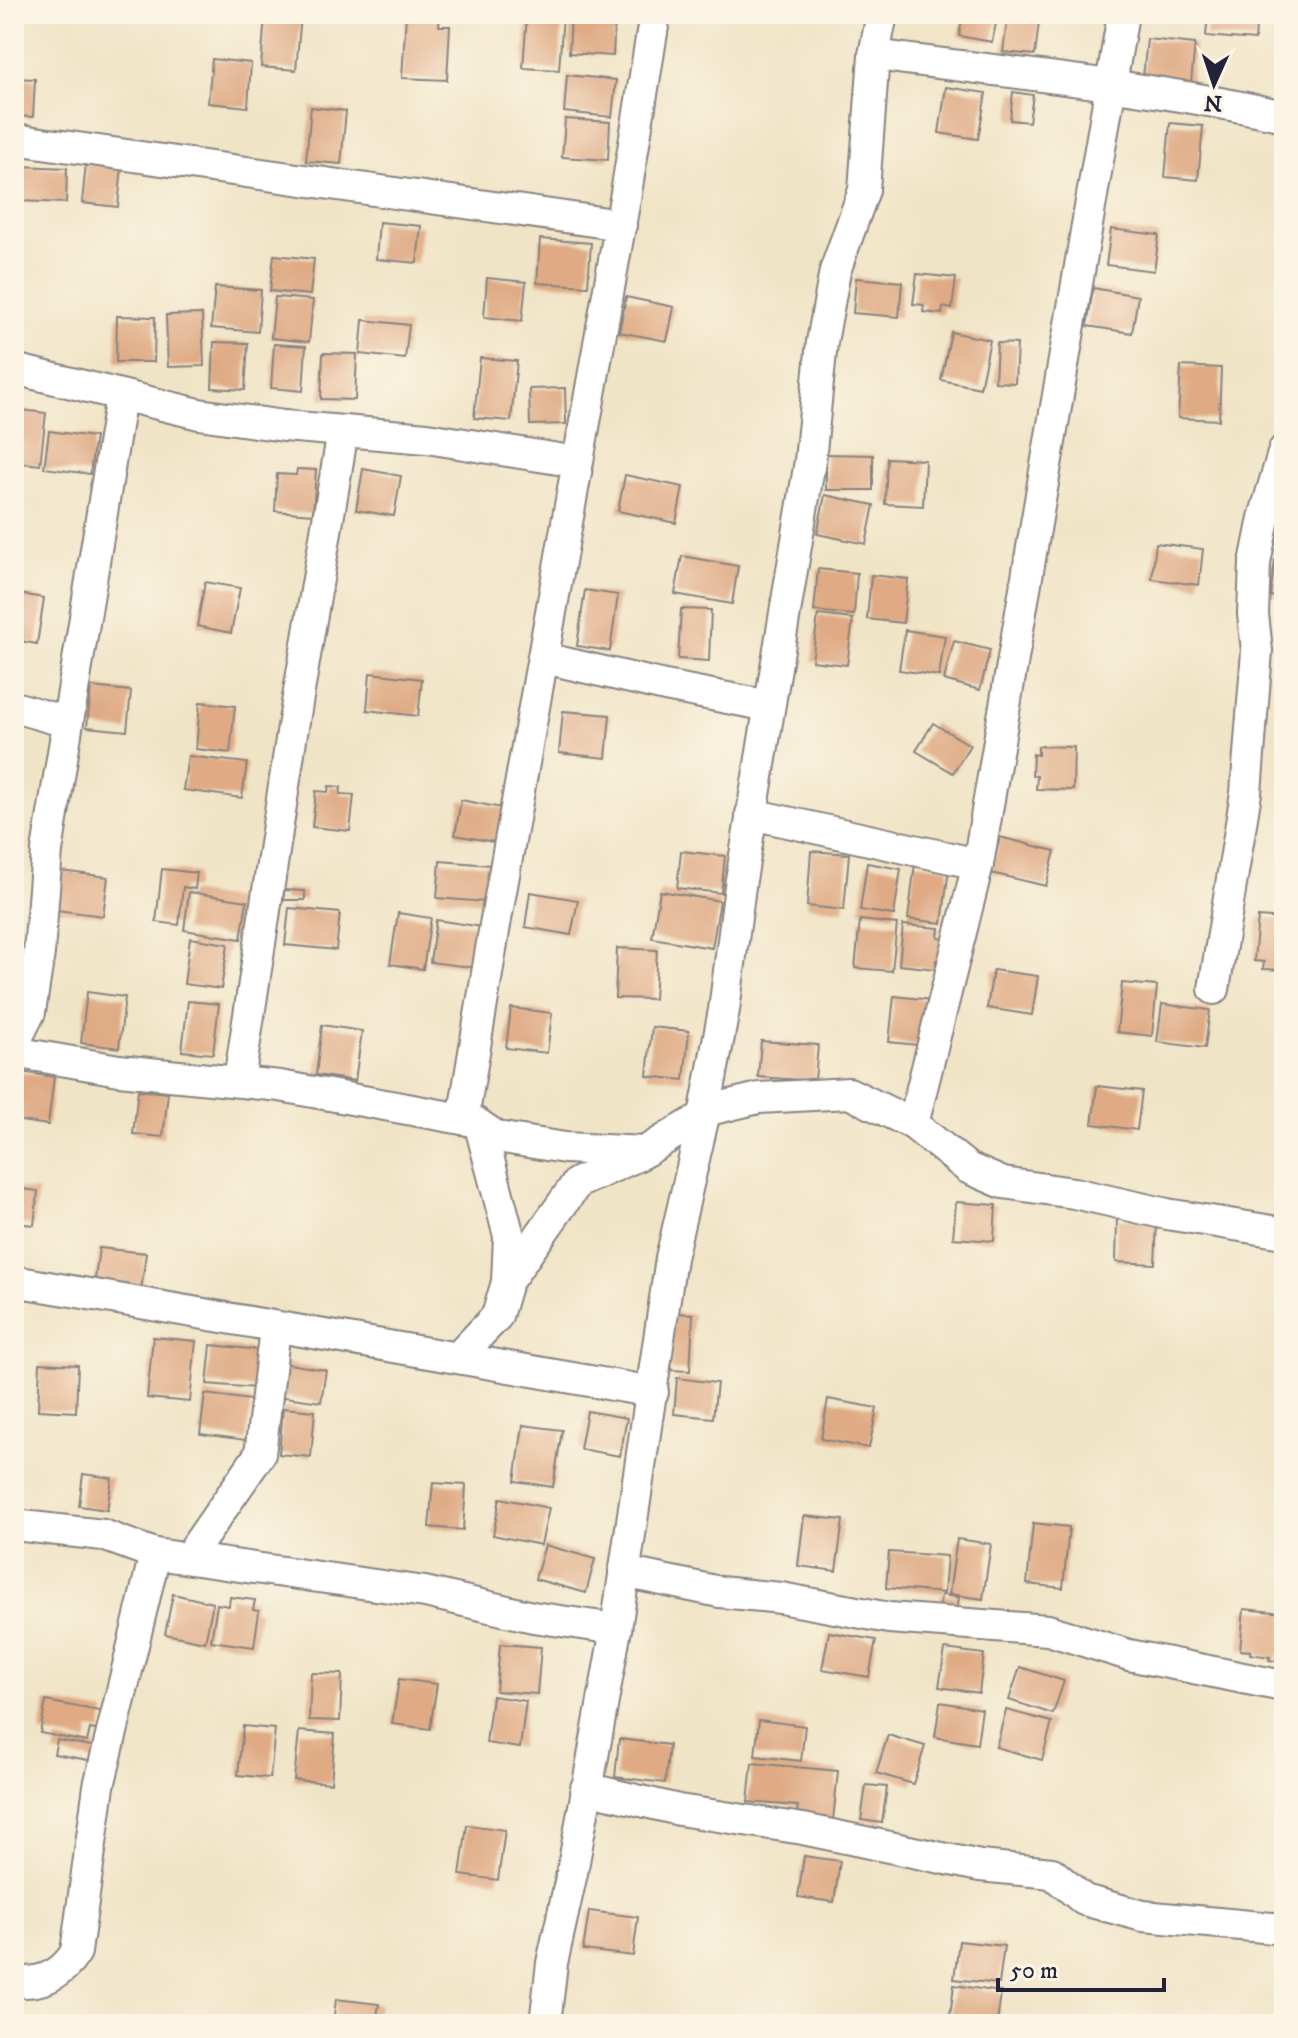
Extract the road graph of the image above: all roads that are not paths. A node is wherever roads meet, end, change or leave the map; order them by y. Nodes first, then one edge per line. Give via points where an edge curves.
1 (655, 14) edge
2 (882, 14) edge
3 (1123, 14) edge
4 (874, 55) junction
5 (1110, 87) junction
6 (1284, 116) edge
7 (14, 139) edge
8 (621, 225) junction
9 (14, 369) edge
10 (121, 396) junction
11 (343, 431) junction
12 (1284, 450) edge
13 (577, 462) junction
14 (544, 658) junction
15 (769, 706) junction
16 (14, 707) edge
17 (66, 722) junction
18 (751, 814) junction
19 (978, 864) junction
20 (1214, 989) dead end
21 (14, 1044) edge
22 (14, 1052) edge
23 (239, 1081) junction
24 (704, 1113) junction
25 (472, 1122) junction
26 (913, 1124) junction
27 (644, 1152) junction
28 (1284, 1233) edge
29 (14, 1281) edge
30 (507, 1282) junction
31 (275, 1328) junction
32 (458, 1357) junction
33 (653, 1392) junction
34 (14, 1525) edge
35 (155, 1554) junction
36 (188, 1558) junction
37 (624, 1572) junction
38 (616, 1629) junction
39 (1278, 1685) dead end
40 (586, 1788) junction
41 (1284, 1929) edge
42 (14, 1981) edge
43 (545, 2024) edge

1 - 8 street
2 - 4 street
3 - 5 street
4 - 5 street
4 - 15 street via 864,190 835,271 824,328 810,461
5 - 6 street
5 - 19 street
7 - 8 street
8 - 13 street
9 - 10 street
10 - 11 street via 199,414
10 - 17 street
11 - 13 street via 427,438
11 - 23 street
12 - 20 street via 1255,563 1257,651 1246,793
13 - 14 street
14 - 15 street
14 - 25 street via 495,925
15 - 18 street
16 - 17 street
17 - 21 street via 30,1012
18 - 19 street
18 - 24 street
19 - 26 street
22 - 23 street via 119,1070
23 - 25 street
24 - 26 street via 759,1098 849,1093
24 - 27 street
24 - 33 street via 671,1258
25 - 27 street via 497,1137
25 - 30 street via 509,1236
26 - 28 street via 968,1168 1003,1183
27 - 30 street via 577,1183
29 - 31 street
30 - 32 street via 497,1316
31 - 32 street
31 - 36 street via 260,1454
32 - 33 street
33 - 37 street
34 - 35 street via 103,1535
35 - 36 street
35 - 42 street via 99,1786 76,1952 66,1968 49,1977 29,1984
36 - 38 street via 425,1592 533,1617
37 - 38 street
37 - 39 street via 889,1618 1048,1630 1129,1655
38 - 40 street
40 - 41 street via 980,1866 1052,1873 1084,1900 1143,1916
40 - 43 street

